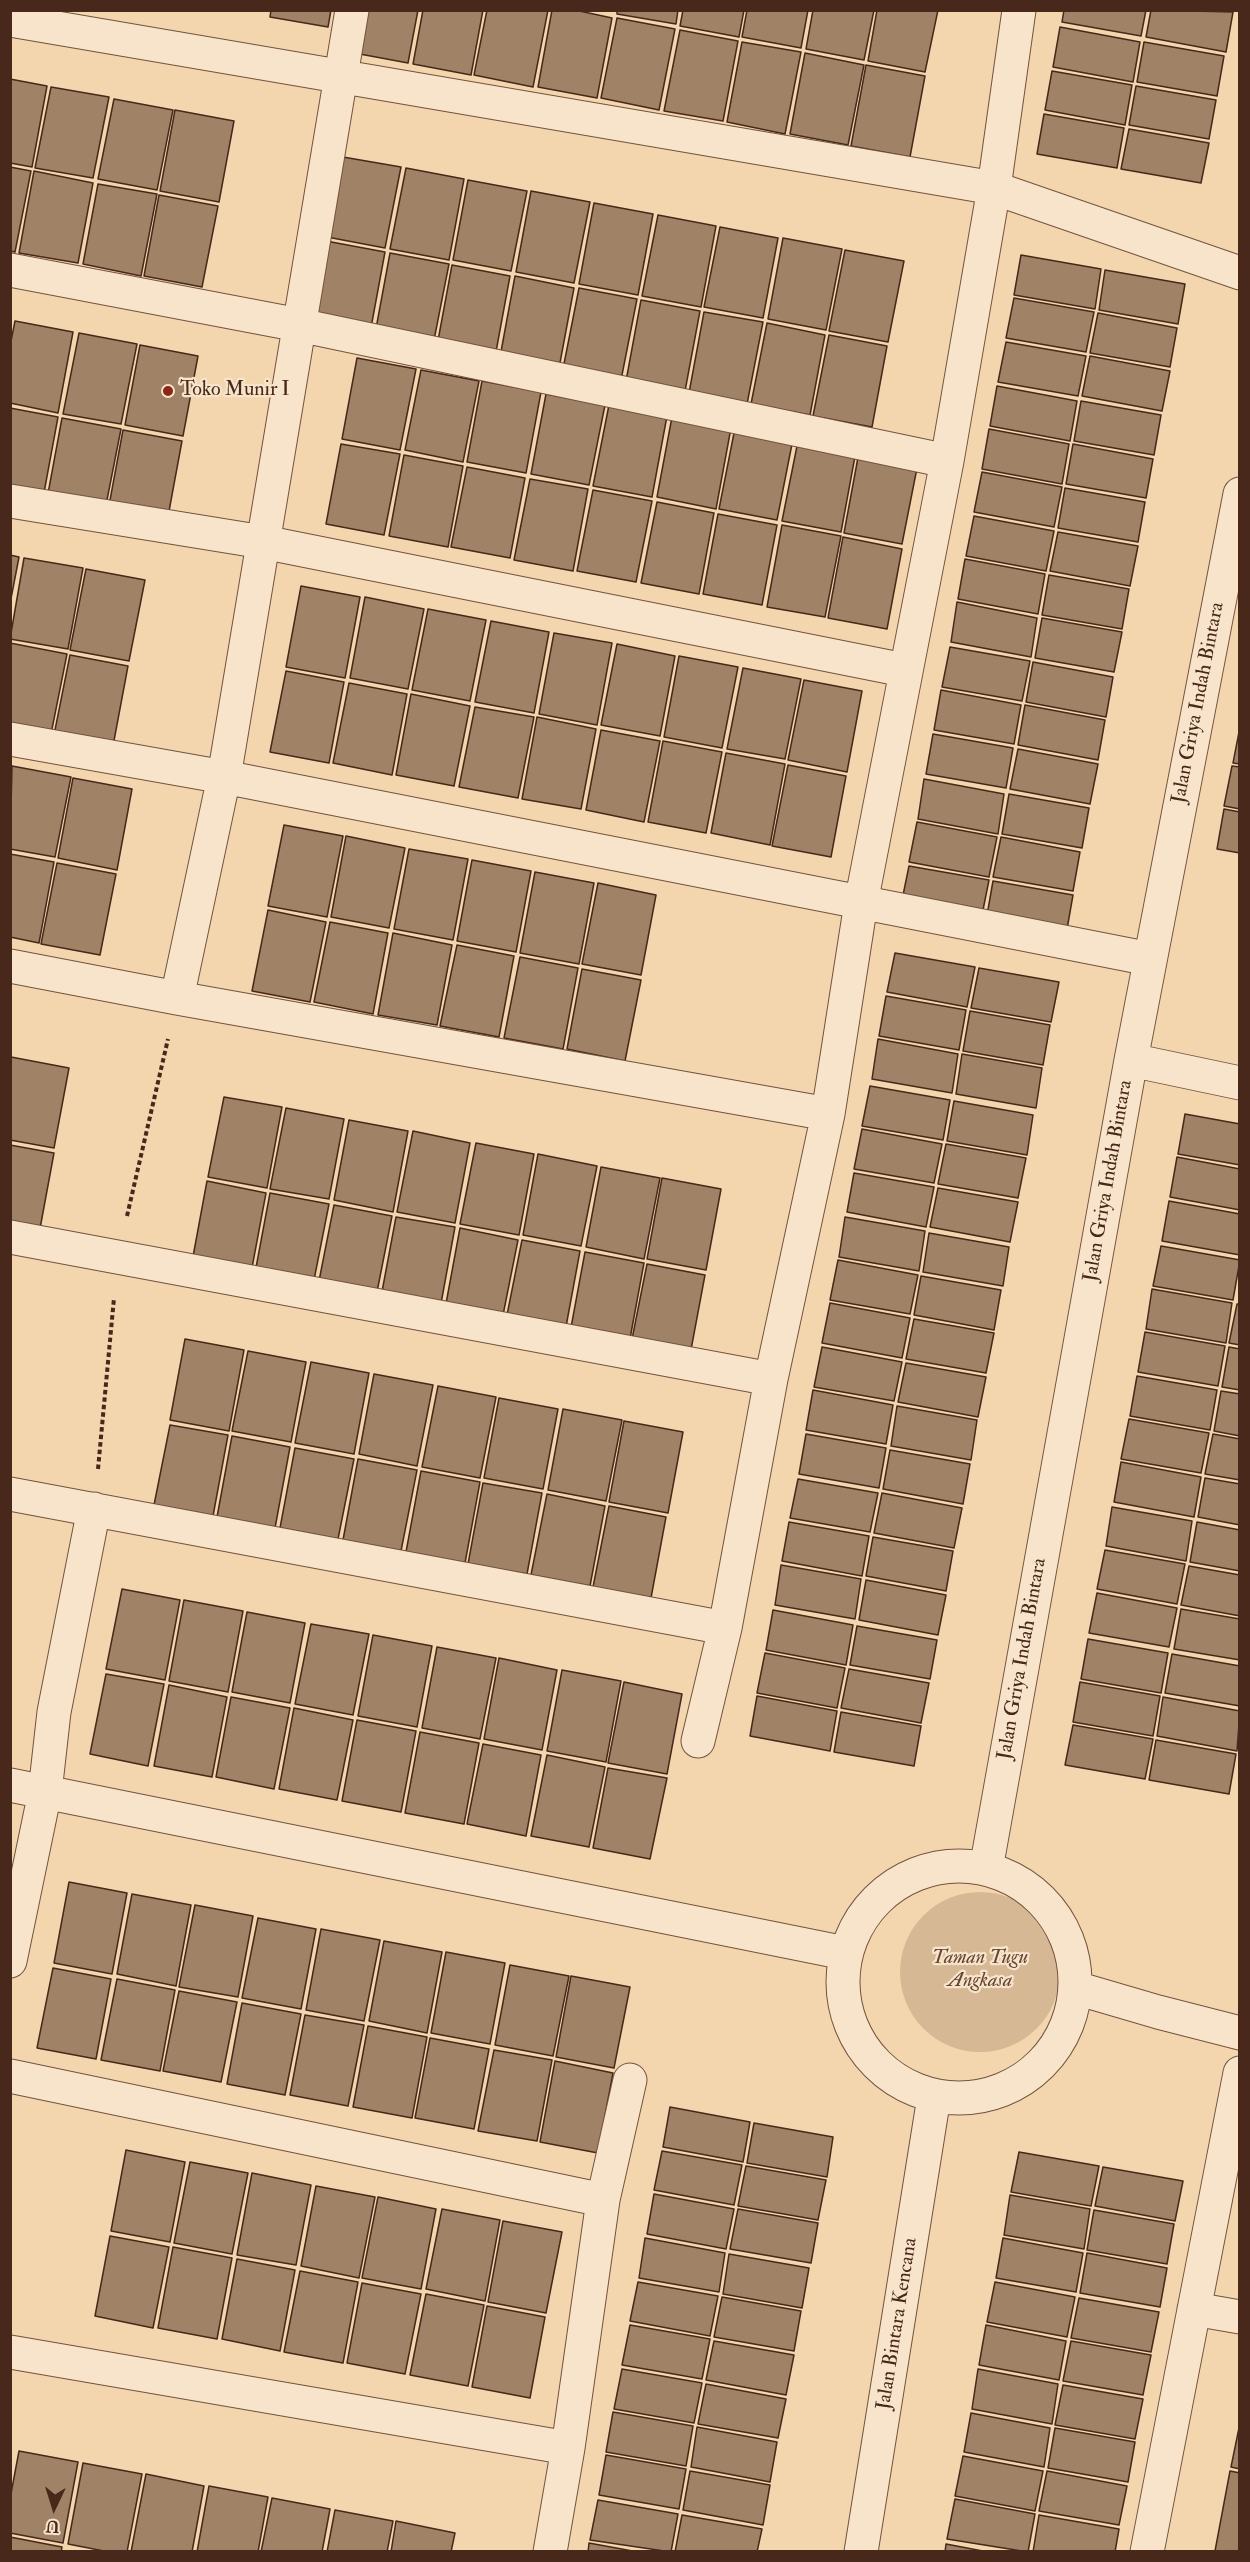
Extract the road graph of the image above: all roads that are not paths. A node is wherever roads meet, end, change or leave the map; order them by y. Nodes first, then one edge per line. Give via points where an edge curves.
1 (352, 10) edge
2 (1019, 10) edge
3 (10, 20) edge
4 (340, 76) junction
5 (994, 188) junction
6 (10, 270) edge
7 (1239, 273) edge
8 (299, 325) junction
9 (947, 460) junction
10 (1239, 494) edge
11 (10, 501) edge
12 (263, 542) junction
13 (904, 670) junction
14 (10, 739) edge
15 (224, 777) junction
16 (861, 903) junction
17 (1150, 959) junction
18 (10, 966) edge
19 (177, 998) junction
20 (1131, 1060) junction
21 (1239, 1083) edge
22 (828, 1114) junction
23 (10, 1237) edge
24 (771, 1379) junction
25 (10, 1494) edge
26 (94, 1509) junction
27 (725, 1628) junction
28 (698, 1742) dead end
29 (10, 1785) edge
30 (45, 1792) junction
31 (986, 1869) junction
32 (845, 1953) junction
33 (10, 1961) edge
34 (1076, 1988) junction
35 (1239, 2032) edge
36 (1239, 2073) edge
37 (10, 2076) edge
38 (630, 2080) dead end
39 (934, 2097) junction
40 (603, 2200) junction
41 (1194, 2309) junction
42 (1239, 2317) edge
43 (10, 2352) edge
44 (568, 2448) junction
45 (550, 2552) edge
46 (861, 2552) edge
47 (1147, 2552) edge

1 - 4 street
2 - 5 street
3 - 4 street
4 - 5 street
4 - 8 street
5 - 7 street
5 - 9 street
6 - 8 street
8 - 9 street
8 - 12 street
9 - 13 street
10 - 17 street, Jalan Griya Indah Bintara
11 - 12 street
12 - 13 street
12 - 15 street
13 - 16 street
14 - 15 street
15 - 16 street
15 - 19 street
16 - 17 street
16 - 22 street
17 - 20 street, Jalan Griya Indah Bintara
18 - 19 street
19 - 22 street
20 - 21 street
20 - 31 street, Jalan Griya Indah Bintara
22 - 24 street
23 - 24 street
24 - 27 street
25 - 26 street
26 - 27 street
26 - 30 street via 54,1712
27 - 28 street
29 - 30 street
30 - 32 street
30 - 33 street
31 - 32 street via 949,1866 914,1874 882,1893 859,1920
31 - 34 street via 1023,1885 1052,1912 1071,1948
32 - 39 street via 841,1991 850,2027 870,2060 899,2083
34 - 35 street
34 - 39 street via 1067,2027 1046,2062 1004,2089 975,2098
36 - 41 street
37 - 40 street
38 - 40 street
39 - 46 street, Jalan Bintara Kencana
40 - 44 street
41 - 42 street
41 - 47 street
43 - 44 street
44 - 45 street

